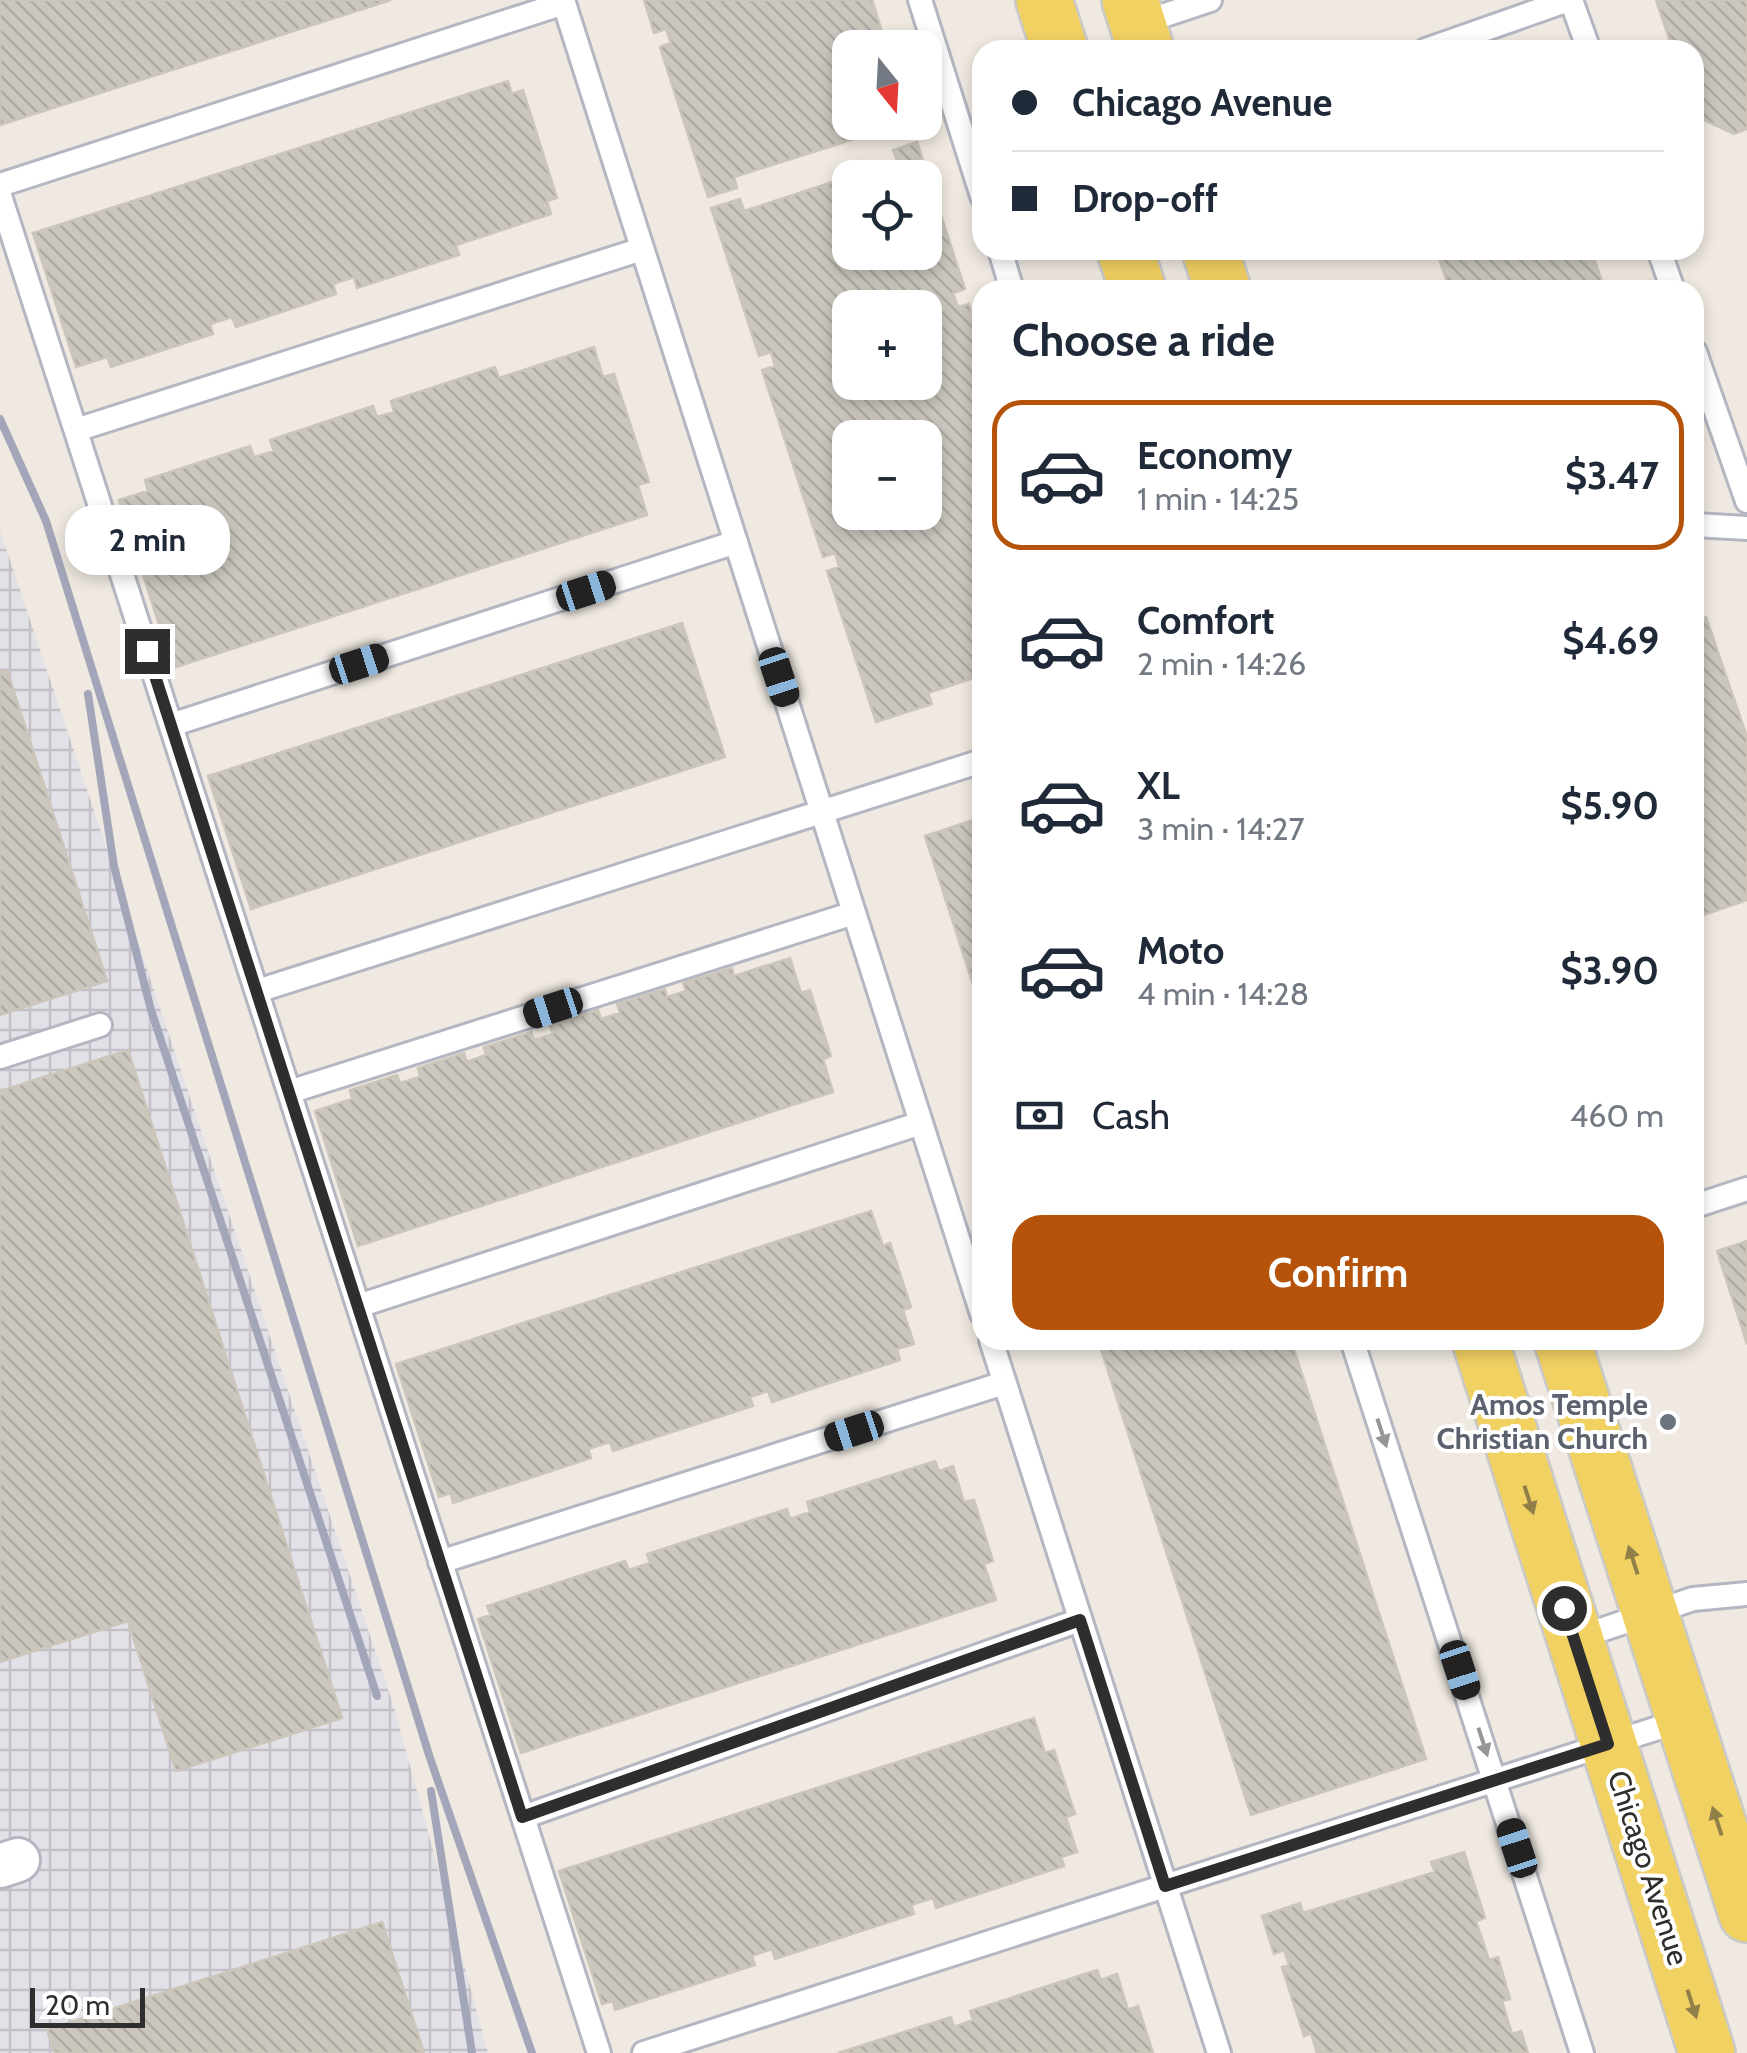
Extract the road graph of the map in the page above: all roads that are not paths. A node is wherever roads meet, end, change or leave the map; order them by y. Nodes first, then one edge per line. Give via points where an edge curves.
1 (920, 0) edge
2 (1044, 0) edge
3 (1210, 0) edge
4 (1570, 0) edge
5 (563, 2) edge
6 (1138, 25) edge
7 (1057, 40) edge
8 (1455, 40) edge
9 (1585, 40) edge
10 (972, 164) edge
11 (0, 185) edge
12 (0, 196) edge
13 (642, 248) junction
14 (1704, 378) edge
15 (76, 430) junction
16 (1747, 501) edge
17 (1704, 526) edge
18 (1747, 528) edge
19 (736, 542) junction
20 (171, 725) junction
21 (972, 765) edge
22 (822, 812) junction
23 (854, 913) junction
24 (257, 991) junction
25 (100, 1025) dead end
26 (0, 1056) edge
27 (289, 1092) junction
28 (922, 1122) junction
29 (1747, 1189) edge
30 (1704, 1203) edge
31 (972, 1282) edge
32 (358, 1306) junction
33 (994, 1350) edge
34 (1355, 1350) edge
35 (1483, 1350) edge
36 (1565, 1350) edge
37 (1004, 1383) junction
38 (440, 1562) junction
39 (1747, 1594) edge
40 (1651, 1614) junction
41 (1080, 1620) junction
42 (1574, 1639) junction
43 (1684, 1720) junction
44 (1608, 1744) junction
45 (1496, 1780) junction
46 (522, 1817) junction
47 (1165, 1886) junction
48 (1747, 1914) edge
49 (599, 2053) edge
50 (644, 2053) edge
51 (1218, 2053) edge
52 (1582, 2053) edge
53 (1708, 2053) edge

1 - 10 lane
2 - 7 main road
3 - 6 lane
4 - 8 lane
4 - 9 lane
5 - 11 lane
5 - 13 lane
12 - 15 lane
13 - 15 lane
13 - 19 lane
14 - 16 lane
15 - 20 lane
17 - 18 lane
19 - 20 lane
19 - 22 lane
20 - 24 lane
21 - 22 lane
22 - 23 lane
22 - 24 lane
23 - 27 lane
23 - 28 lane
24 - 27 lane
25 - 26 lane
27 - 32 lane
28 - 31 lane
28 - 32 lane
29 - 30 lane
32 - 38 lane
33 - 37 lane
34 -> 45 lane
35 -> 42 main road, Chicago Avenue
40 -> 36 main road
37 - 38 lane
37 - 41 lane
38 - 46 lane
39 - 40 lane via 1693,1600
40 - 42 lane
40 - 43 main road
41 - 46 lane
41 - 47 lane
42 - 44 main road, Chicago Avenue
43 - 44 lane
48 -> 43 main road
44 - 45 lane
44 -> 53 main road, Chicago Avenue
45 - 47 lane
45 - 52 lane
46 - 49 lane
47 - 50 lane
47 - 51 lane

